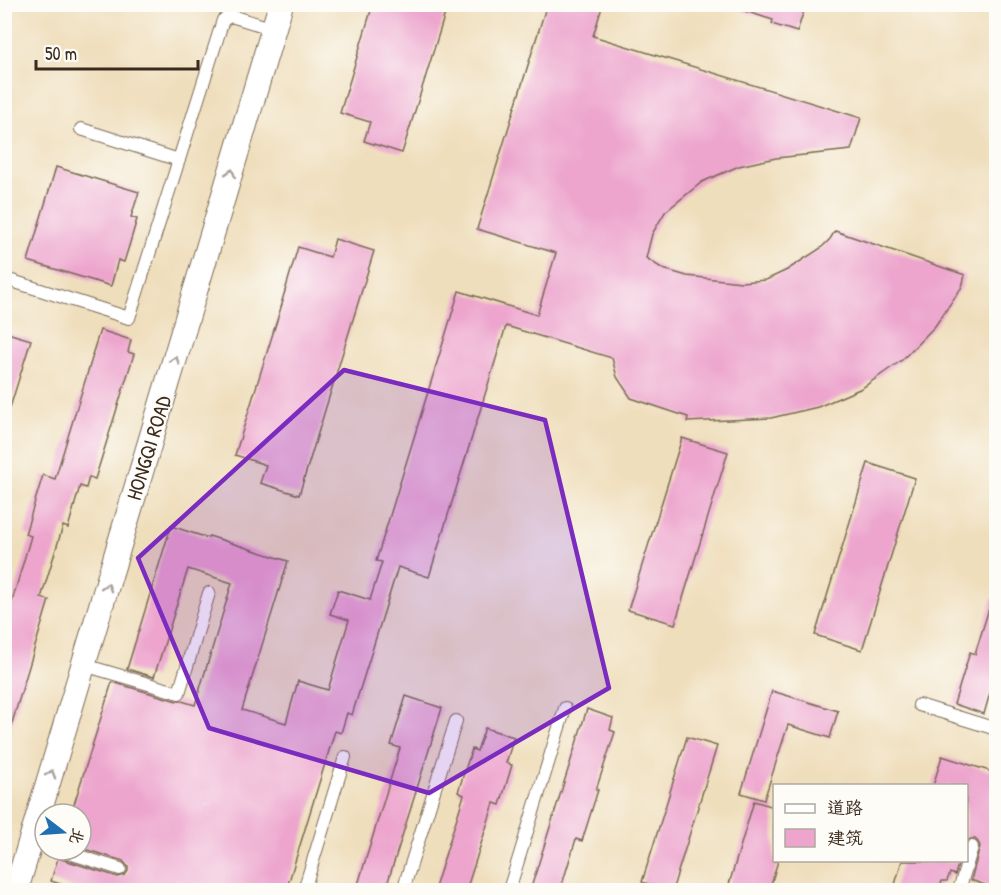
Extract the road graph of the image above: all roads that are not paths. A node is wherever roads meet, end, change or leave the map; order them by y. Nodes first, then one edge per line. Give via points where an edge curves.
1 (281, 4) edge
2 (274, 29) junction
3 (81, 129) dead end
4 (179, 160) junction
5 (4, 281) edge
6 (209, 593) dead end
7 (84, 665) junction
8 (919, 705) dead end
9 (566, 708) dead end
10 (456, 721) dead end
11 (996, 729) edge
12 (345, 757) dead end
13 (49, 802) edge
14 (972, 847) dead end
15 (33, 854) edge
16 (93, 860) edge
17 (968, 861) edge
18 (968, 862) edge
19 (120, 868) dead end
20 (16, 891) edge
21 (304, 891) edge
22 (403, 891) edge
23 (509, 891) edge
24 (959, 891) edge

1 - 2 street, HONGQI ROAD
2 - 4 lane via 231,16 223,20
7 -> 2 street, HONGQI ROAD
3 - 4 lane
4 - 5 lane via 129,318
6 - 7 lane via 178,693
13 -> 7 street, HONGQI ROAD
8 - 11 lane
9 - 23 lane
10 - 22 lane
12 - 21 lane
14 - 17 lane
15 - 20 street, HONGQI ROAD
16 - 19 lane
18 - 24 lane

